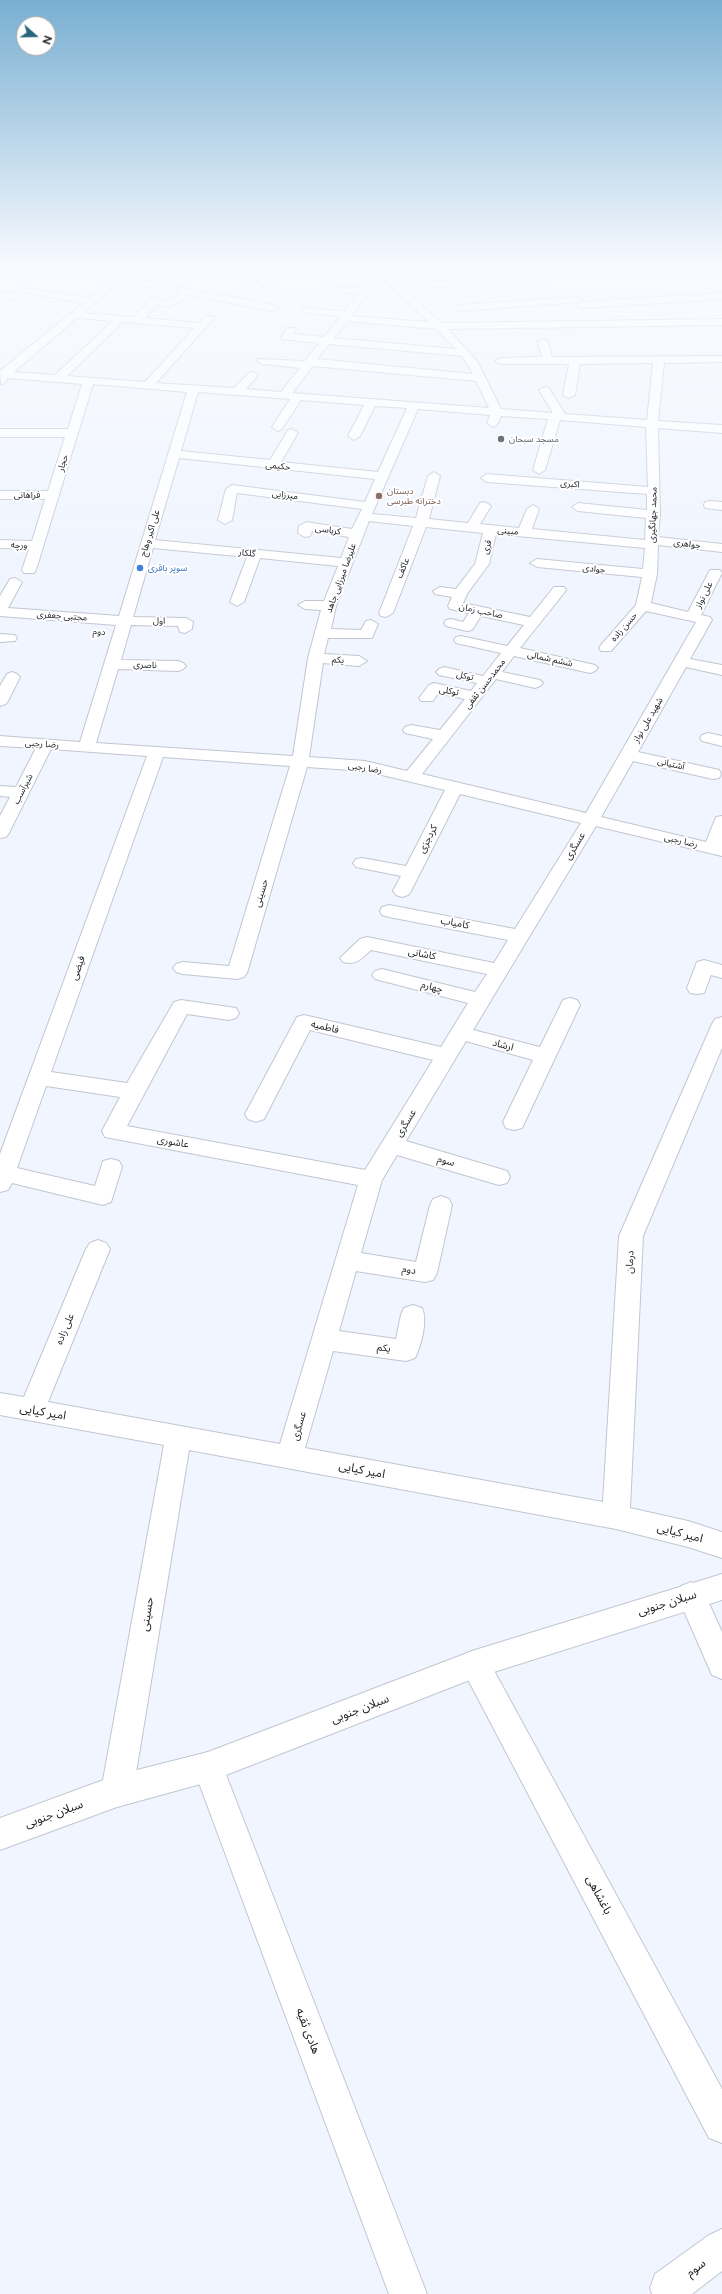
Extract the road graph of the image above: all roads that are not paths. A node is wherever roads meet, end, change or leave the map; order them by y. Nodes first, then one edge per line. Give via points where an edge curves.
1 (61, 375) edge
2 (157, 375) edge
3 (253, 375) dead end
4 (300, 375) edge
5 (374, 375) edge
6 (453, 375) edge
7 (479, 375) edge
8 (572, 375) edge
9 (657, 375) edge
10 (2, 377) edge
11 (58, 378) junction
12 (481, 378) junction
13 (89, 380) junction
14 (148, 385) junction
15 (194, 388) junction
16 (545, 390) dead end
17 (237, 392) junction
18 (284, 395) junction
19 (569, 395) dead end
20 (298, 396) junction
21 (356, 401) junction
22 (371, 402) junction
23 (414, 405) junction
24 (497, 412) junction
25 (558, 416) junction
26 (493, 423) dead end
27 (652, 423) junction
28 (278, 427) dead end
29 (722, 429) edge
30 (0, 433) edge
31 (292, 433) dead end
32 (73, 434) junction
33 (354, 436) dead end
34 (174, 454) junction
35 (273, 465) junction
36 (539, 470) dead end
37 (382, 476) junction
38 (434, 476) dead end
39 (487, 478) dead end
40 (654, 491) junction
41 (0, 495) edge
42 (53, 495) junction
43 (485, 506) dead end
44 (578, 507) dead end
45 (533, 509) dead end
46 (367, 512) junction
47 (654, 515) junction
48 (225, 520) dead end
49 (421, 523) junction
50 (471, 528) junction
51 (491, 530) junction
52 (305, 533) dead end
53 (524, 533) junction
54 (357, 534) junction
55 (653, 542) junction
56 (148, 543) junction
57 (0, 544) edge
58 (37, 545) junction
59 (722, 548) edge
60 (255, 554) junction
61 (346, 563) junction
62 (538, 563) dead end
63 (482, 564) joint
64 (29, 570) dead end
65 (715, 573) dead end
66 (650, 574) junction
67 (15, 582) dead end
68 (559, 590) dead end
69 (440, 591) dead end
70 (460, 594) junction
71 (237, 602) dead end
72 (305, 605) dead end
73 (329, 606) junction
74 (643, 606) junction
75 (0, 609) edge
76 (478, 610) junction
77 (0, 612) edge
78 (386, 612) dead end
79 (699, 619) junction
80 (533, 622) junction
81 (451, 623) dead end
82 (371, 624) dead end
83 (123, 627) junction
84 (185, 629) dead end
85 (78, 631) dead end
86 (322, 633) junction
87 (461, 640) dead end
88 (606, 648) dead end
89 (511, 651) junction
90 (316, 658) junction
91 (359, 661) dead end
92 (681, 662) junction
93 (112, 664) junction
94 (178, 666) dead end
95 (590, 668) dead end
96 (722, 670) edge
97 (444, 672) dead end
98 (12, 677) dead end
99 (490, 677) junction
100 (535, 683) dead end
101 (475, 696) junction
102 (427, 698) dead end
103 (0, 701) edge
104 (411, 730) dead end
105 (444, 736) junction
106 (0, 741) edge
107 (46, 744) junction
108 (87, 747) junction
109 (157, 752) junction
110 (628, 755) junction
111 (300, 761) junction
112 (713, 774) dead end
113 (411, 777) junction
114 (455, 788) junction
115 (0, 791) edge
116 (21, 792) junction
117 (591, 820) junction
118 (722, 822) edge
119 (0, 833) edge
120 (717, 850) edge
121 (362, 863) dead end
122 (411, 872) junction
123 (402, 891) dead end
124 (389, 911) dead end
125 (520, 936) junction
126 (350, 958) dead end
127 (183, 968) dead end
128 (499, 970) junction
129 (722, 972) edge
130 (382, 975) dead end
131 (697, 988) dead end
132 (481, 1000) junction
133 (570, 1005) dead end
134 (229, 1013) dead end
135 (722, 1024) edge
136 (460, 1033) junction
137 (446, 1056) junction
138 (546, 1056) junction
139 (38, 1078) junction
140 (133, 1091) junction
141 (256, 1114) dead end
142 (514, 1122) dead end
143 (392, 1145) junction
144 (111, 1167) dead end
145 (499, 1177) dead end
146 (2, 1178) edge
147 (371, 1178) junction
148 (441, 1205) dead end
149 (98, 1249) dead end
150 (347, 1260) junction
151 (413, 1315) dead end
152 (324, 1339) junction
153 (0, 1404) edge
154 (32, 1410) junction
155 (179, 1437) junction
156 (290, 1456) junction
157 (616, 1517) junction
158 (722, 1545) edge
159 (722, 1587) edge
160 (691, 1595) junction
161 (475, 1664) junction
162 (722, 1665) edge
163 (208, 1767) junction
164 (117, 1791) junction
165 (0, 1834) edge
166 (722, 2125) edge
167 (722, 2248) edge
168 (669, 2288) dead end
169 (408, 2294) edge

1 - 11 street
2 - 14 street
3 - 17 street
4 - 18 street
5 - 21 street
6 - 12 street
7 - 12 street
8 - 19 street
9 - 27 street, محمد جهانگیری
10 - 11 street
11 - 13 street
12 - 24 street
13 - 14 street
13 - 32 street, حجار
14 - 15 street
15 - 17 street
15 - 34 street, علی اکبر وهاج
16 - 25 street
17 - 18 street
18 - 20 street
20 - 21 street
20 - 28 street
21 - 22 street
22 - 23 street
22 - 33 street
23 - 24 street
23 - 37 street, علیرضا میرزایی جاهد
24 - 25 street
24 - 26 street
25 - 27 street
25 - 36 street
27 - 29 street
27 - 40 street, محمد جهانگیری
30 - 32 street
31 - 35 street
32 - 42 street, حجار
34 - 35 street, حکیمی
34 - 56 street, علی اکبر وهاج
35 - 37 street, حکیمی
37 - 46 street, علیرضا میرزایی جاهد
38 - 49 street
39 - 40 street, اکبری via 508,474
40 - 47 street, محمد جهانگیری
41 - 42 street, فراهانی
42 - 58 street, حجار
43 - 50 street
44 - 47 street
45 - 53 street
46 - 48 street, میرزایی via 232,489
46 - 49 street, مبینی
46 - 54 street, علیرضا میرزایی جاهد
47 - 55 street, محمد جهانگیری
49 - 50 street, مبینی
49 - 78 street, عاکف
50 - 51 street, مبینی
51 - 53 street, مبینی
51 - 63 street, قری
52 - 54 street, کرباسی via 306,526
53 - 55 street, مبینی
54 - 61 street, علیرضا میرزایی جاهد
55 - 59 street, جواهری
55 - 66 street, محمد جهانگیری
56 - 60 street, گلکار
56 - 83 street, علی اکبر وهاج
57 - 58 street, ورچه
58 - 64 street, حجار
60 - 61 street, گلکار
60 - 71 street
61 - 73 street, علیرضا میرزایی جاهد
62 - 66 street, جوادی
63 - 70 street, صاحب زمان
65 - 79 street, علی نواز
66 - 74 street, محمد جهانگیری
67 - 75 street
68 - 80 street, محمدحسن ثقفی
69 - 70 street
70 - 76 street, صاحب زمان via 455,606
72 - 73 street
73 - 86 street, علیرضا میرزایی جاهد
74 - 79 street
74 - 88 street, حسن زاده
76 - 80 street, صاحب زمان
76 - 81 street via 467,627
77 - 83 street, مجتبی جعفری
79 - 92 street, شهید علی نواز
80 - 89 street, محمدحسن ثقفی
82 - 86 street via 368,635
83 - 84 street, اول via 186,622
83 - 85 street, دوم
83 - 93 street, علی اکبر وهاج
86 - 90 street, علیرضا میرزایی جاهد
87 - 89 street, ششم شمالی
89 - 95 street, ششم شمالی
89 - 99 street, محمدحسن ثقفی
90 - 91 street, یکم
90 - 111 street, علیرضا میرزایی جاهد
92 - 96 street
92 - 110 street, شهید علی نواز
93 - 94 street, ناصری
93 - 108 street, علی اکبر وهاج
97 - 99 street, توکل
98 - 103 street
99 - 100 street
99 - 101 street, محمدحسن ثقفی
101 - 102 street, توکلی via 434,688
101 - 105 street, محمدحسن ثقفی
104 - 105 street
105 - 113 street, محمدحسن ثقفی
106 - 107 street, رضا رجبی
107 - 108 street, رضا رجبی
107 - 116 street, شیرآسب
108 - 109 street, رضا رجبی
109 - 111 street, رضا رجبی
109 - 139 street, فیضی
110 - 112 street, آشتیانی
110 - 117 street, شهید علی نواز
111 - 113 street, رضا رجبی via 365,766
111 - 127 street, حسینی via 237,973
113 - 114 street, رضا رجبی
114 - 117 street, رضا رجبی
114 - 122 street, کردجزی
115 - 116 street
116 - 119 street, شیرآسب
117 - 120 street, رضا رجبی
117 - 125 street, عسگری
118 - 120 street
121 - 122 street
122 - 123 street, کردجزی
124 - 125 street, کامیاب
125 - 128 street, عسگری
126 - 128 street, کاشانی via 367,943
128 - 132 street, عسگری
129 - 131 street via 704,966
130 - 132 street, چهارم
132 - 136 street, عسگری
133 - 138 street
134 - 140 street via 181,1007
135 - 157 street, درمان via 631,1236
136 - 137 street, عسگری
136 - 138 street, ارشاد
137 - 141 street, فاطمیه via 304,1022
137 - 143 street, عسگری
138 - 142 street
139 - 140 street
139 - 146 street, فیضی
140 - 147 street, عاشوری via 113,1131
143 - 145 street, سوم
143 - 147 street, عسگری
144 - 146 street via 102,1196
147 - 150 street, عسگری
148 - 150 street, دوم via 425,1273
149 - 154 street, علی زاده
150 - 152 street, عسگری
151 - 152 street, یکم via 406,1351
152 - 156 street, عسگری
153 - 154 street, امیر کیایی
154 - 155 street, امیر کیایی
155 - 156 street, امیر کیایی
155 - 164 street, حسینی
156 - 157 street, امیر کیایی
157 - 158 street, امیر کیایی
159 - 160 street, سبلان جنوبی
160 - 161 street, سبلان جنوبی
160 - 162 street
161 - 163 street, سبلان جنوبی
161 - 166 street, باغشاهی
163 - 164 street, سبلان جنوبی
163 - 169 street, هادی ثقیه
164 - 165 street, سبلان جنوبی
167 - 168 street, سوم

